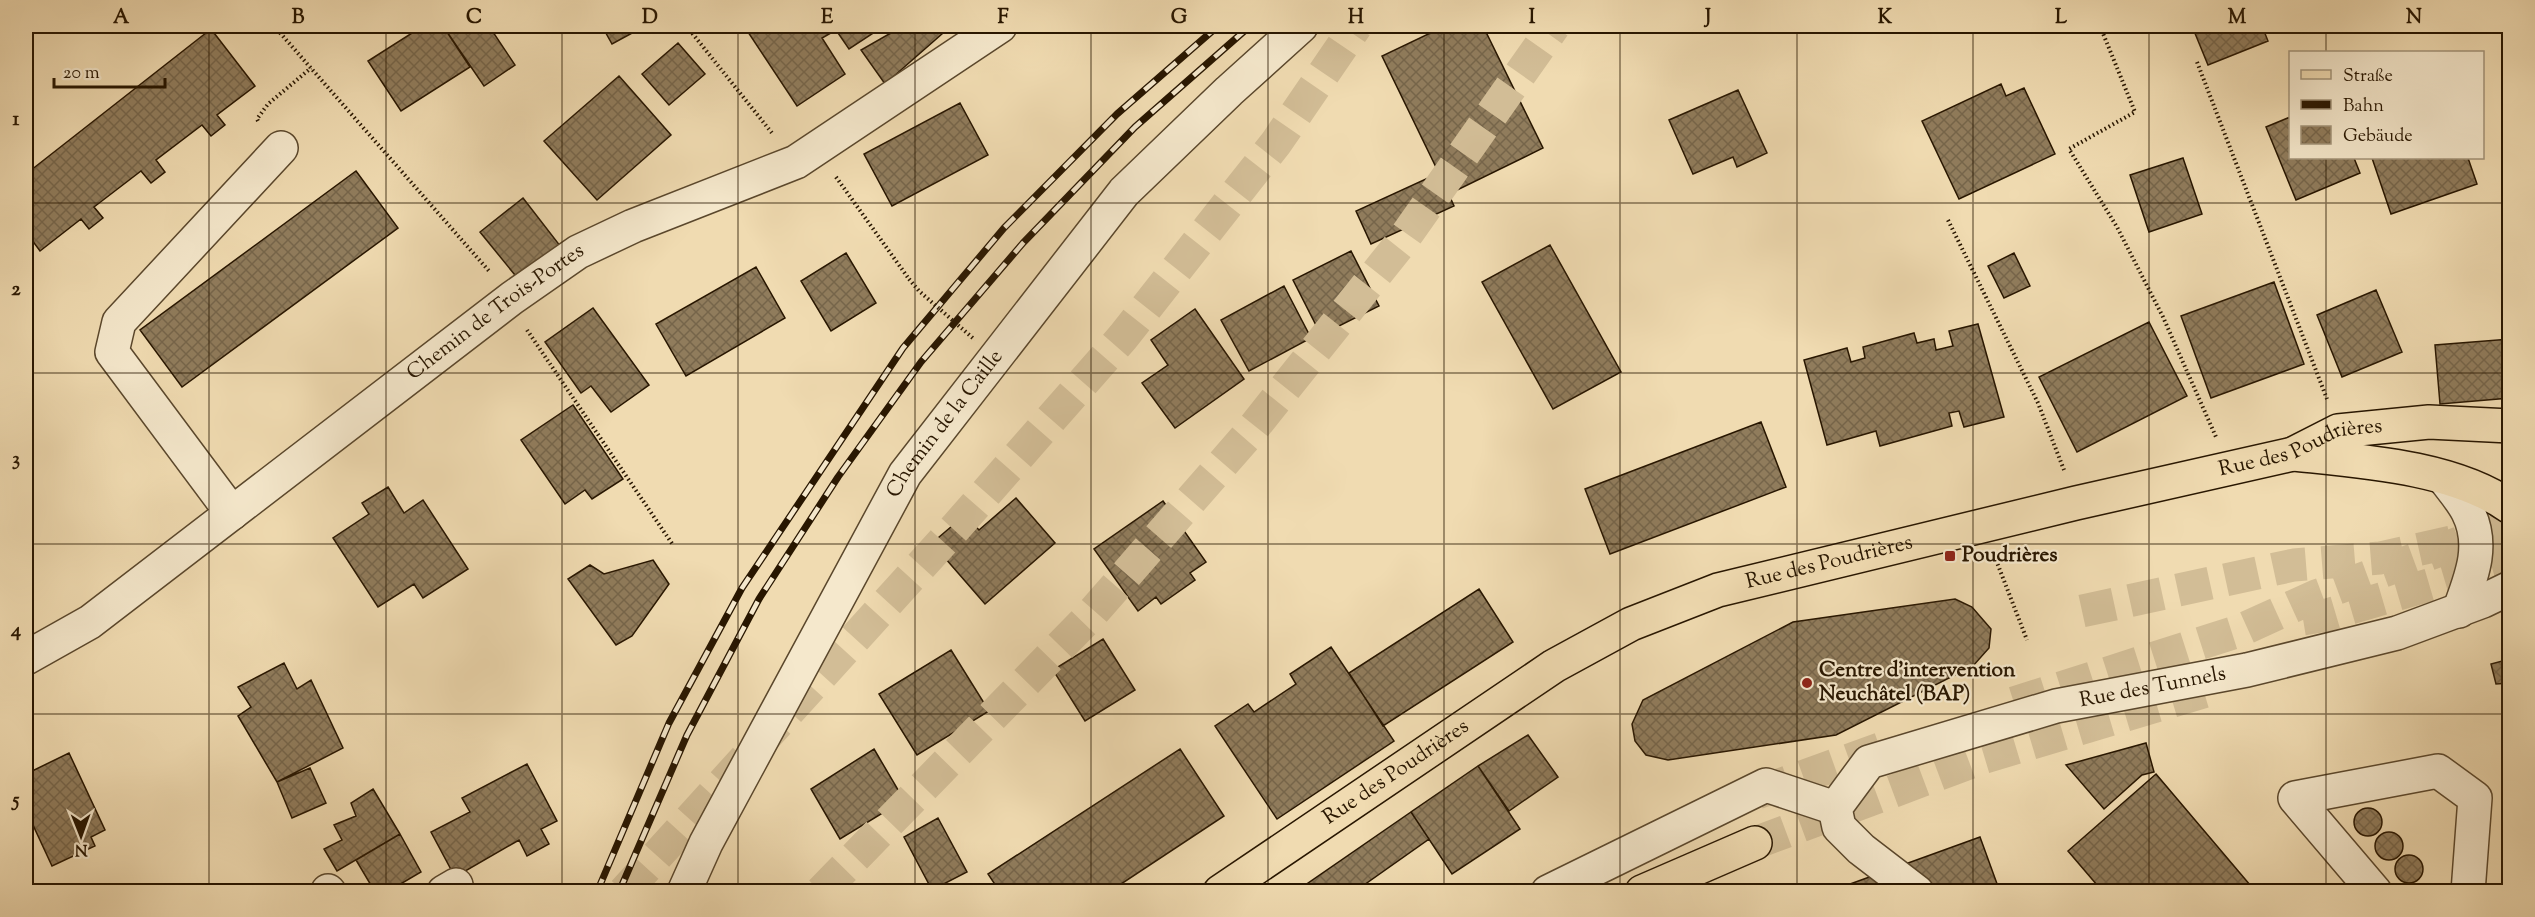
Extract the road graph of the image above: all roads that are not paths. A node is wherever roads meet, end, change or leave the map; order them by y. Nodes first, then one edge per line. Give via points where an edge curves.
1 (1000, 26) edge
2 (1301, 26) edge
3 (281, 148) road end
4 (2510, 426) edge
5 (2293, 454) junction
6 (2444, 478) junction
7 (2510, 507) edge
8 (232, 513) junction
9 (2510, 588) edge
10 (2459, 610) junction
11 (26, 658) edge
12 (1837, 817) junction
13 (1755, 843) tunnel mouth
14 (684, 891) edge
15 (1220, 891) edge
16 (1548, 891) edge
17 (1642, 891) edge
18 (1917, 891) edge
19 (2375, 891) edge
20 (2468, 891) edge

1 - 8 street, Chemin de Trois-Portes via 796,162 578,252
2 - 14 street, Chemin de la Caille via 1124,192 905,474 711,832
3 - 8 street via 119,322 112,352
4 - 5 main road, Rue des Poudrières via 2429,422 2338,431
5 - 6 main road via 2359,460
5 - 15 main road, Rue des Poudrières via 2076,502 1718,590 1631,624 1554,666
6 - 7 main road via 2493,495
6 - 10 street via 2468,512 2477,545
8 - 11 street, Chemin de Trois-Portes via 90,622
9 - 10 street, Rue des Tunnels
10 - 12 street, Rue des Tunnels via 2397,633 2247,670 2056,706 1869,762
12 - 16 street via 1766,785
12 - 18 street via 1861,849
13 - 17 main road
19 - 20 street via 2295,798 2438,771 2475,798

